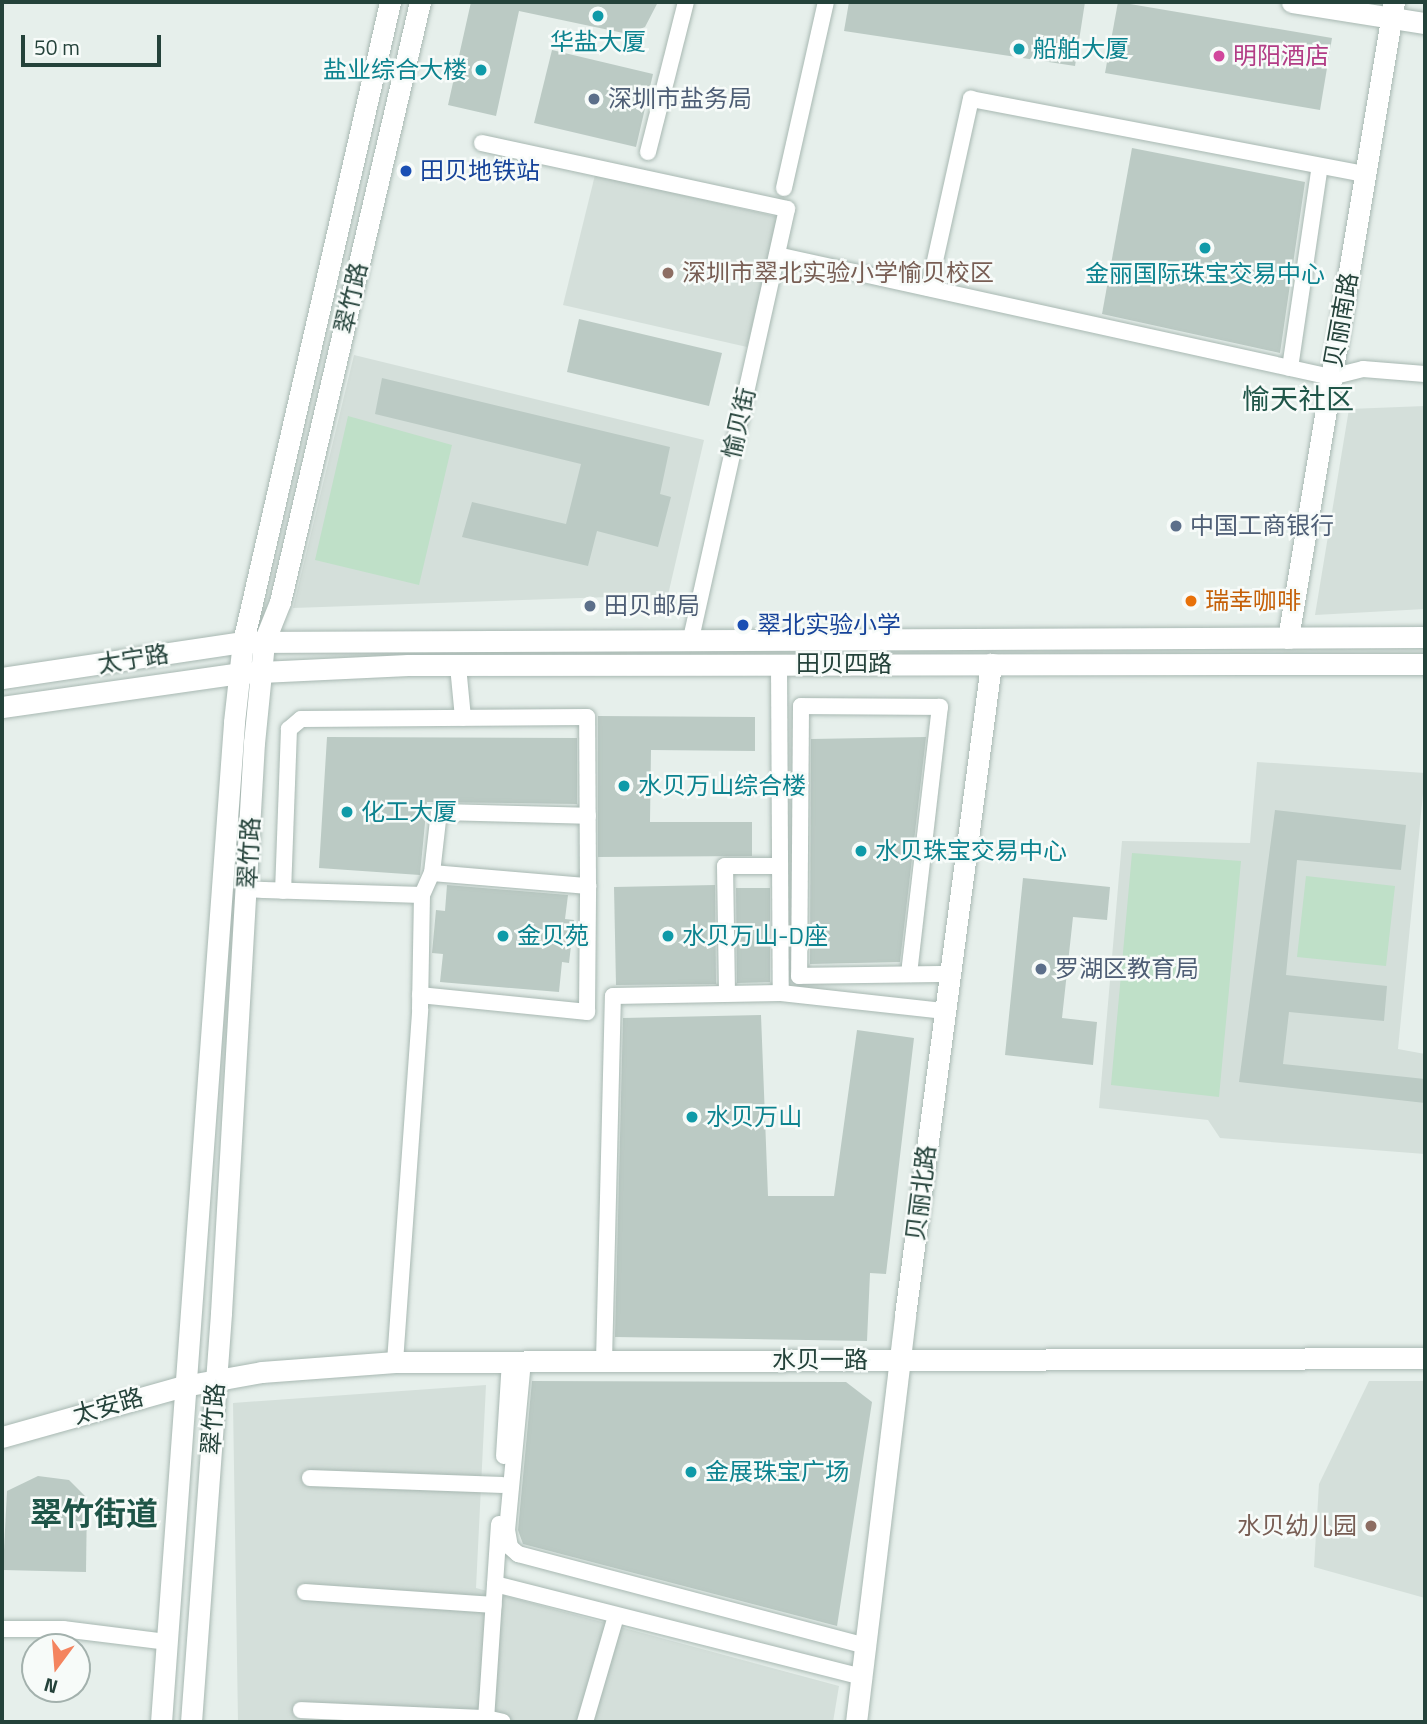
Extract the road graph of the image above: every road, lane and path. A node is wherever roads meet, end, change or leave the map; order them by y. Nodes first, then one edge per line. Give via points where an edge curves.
1 (390, 2) edge
2 (420, 2) edge
3 (686, 2) edge
4 (826, 2) edge
5 (1292, 2) edge
6 (1393, 10) edge
7 (1425, 23) edge
8 (482, 143) dead end
9 (648, 152) dead end
10 (1320, 166) junction
11 (1365, 174) junction
12 (784, 188) dead end
13 (777, 255) junction
14 (929, 288) junction
15 (1290, 368) junction
16 (1425, 373) edge
17 (1331, 377) junction
18 (1425, 637) edge
19 (691, 638) junction
20 (1288, 638) junction
21 (408, 639) junction
22 (254, 642) junction
23 (779, 664) junction
24 (991, 664) junction
25 (1425, 664) edge
26 (408, 665) junction
27 (458, 666) junction
28 (262, 671) junction
29 (240, 673) junction
30 (2, 678) edge
31 (2, 707) edge
32 (463, 718) junction
33 (588, 816) junction
34 (779, 866) junction
35 (432, 873) junction
36 (588, 887) junction
37 (247, 889) junction
38 (283, 891) junction
39 (422, 895) junction
40 (909, 974) junction
41 (950, 974) junction
42 (727, 993) junction
43 (781, 993) junction
44 (420, 995) junction
45 (945, 1011) junction
46 (1425, 1358) edge
47 (900, 1360) junction
48 (517, 1361) junction
49 (604, 1361) junction
50 (395, 1362) junction
51 (216, 1380) junction
52 (184, 1385) junction
53 (2, 1437) edge
54 (310, 1478) dead end
55 (502, 1485) junction
56 (495, 1584) junction
57 (305, 1592) dead end
58 (494, 1605) junction
59 (616, 1616) junction
60 (2, 1629) edge
61 (168, 1643) junction
62 (866, 1646) junction
63 (862, 1677) junction
64 (301, 1710) dead end
65 (486, 1718) junction
66 (430, 1719) edge
67 (161, 1722) edge
68 (191, 1722) edge
69 (503, 1722) edge
70 (585, 1722) edge
71 (856, 1722) edge

1 - 22 main road, 翠竹路
2 - 22 main road, 翠竹路 via 280,602
3 - 9 street
4 - 12 street
5 - 6 main road
6 - 7 main road
6 - 11 main road, 贝丽南路
8 - 13 street, 愉贝街 via 787,209
10 - 11 street
10 - 14 street via 971,99
10 - 15 street
11 - 17 main road, 贝丽南路
13 - 14 street
13 - 19 street, 愉贝街
14 - 15 street
15 - 17 street
16 - 17 street via 1363,369
17 - 20 main road, 贝丽南路
18 - 20 main road, 田贝四路
19 - 20 main road, 田贝四路
19 - 21 main road, 田贝四路
21 - 22 main road, 田贝四路
21 - 26 main road
22 - 28 main road, 翠竹路
22 - 29 main road, 翠竹路
22 - 30 main road, 太宁路
23 - 24 main road, 田贝四路
23 - 27 main road, 田贝四路
23 - 34 street
24 - 25 main road, 田贝四路
24 - 41 main road, 贝丽北路
26 - 27 main road, 田贝四路
26 - 28 main road, 田贝四路
27 - 32 street
28 - 29 main road, 太宁路
28 - 37 main road, 翠竹路
29 - 31 main road, 太宁路
29 - 52 main road, 翠竹路
32 - 33 street via 587,717
32 - 38 street via 301,719 289,729
33 - 35 street via 439,812
33 - 36 street
34 - 42 street via 726,866
34 - 43 street
35 - 36 street
35 - 39 street
36 - 44 street via 587,1012
37 - 38 street
37 - 51 main road, 翠竹路
38 - 39 street
39 - 44 street
40 - 40 street via 799,976 801,706 940,707
40 - 41 street
41 - 45 main road, 贝丽北路
42 - 43 street
42 - 49 street via 613,996
43 - 45 street
44 - 50 street
45 - 47 main road, 贝丽北路
46 - 47 main road, 水贝一路
47 - 49 main road, 水贝一路
47 - 62 main road, 贝丽北路
48 - 49 main road, 水贝一路
48 - 50 main road, 水贝一路
48 - 55 street
48 - 62 street via 507,1530 510,1547 518,1554
50 - 51 main road, 水贝一路
51 - 52 main road, 太安路
51 - 68 main road, 翠竹路
52 - 53 main road, 太安路
52 - 61 main road, 翠竹路
54 - 55 street
55 - 56 street
56 - 58 street
56 - 59 street
57 - 58 street
58 - 65 street
59 - 63 street
59 - 70 street
60 - 61 street via 63,1629
61 - 67 main road, 翠竹路
62 - 63 main road, 贝丽北路
63 - 71 main road, 贝丽北路
64 - 66 street
65 - 66 street
65 - 69 street

